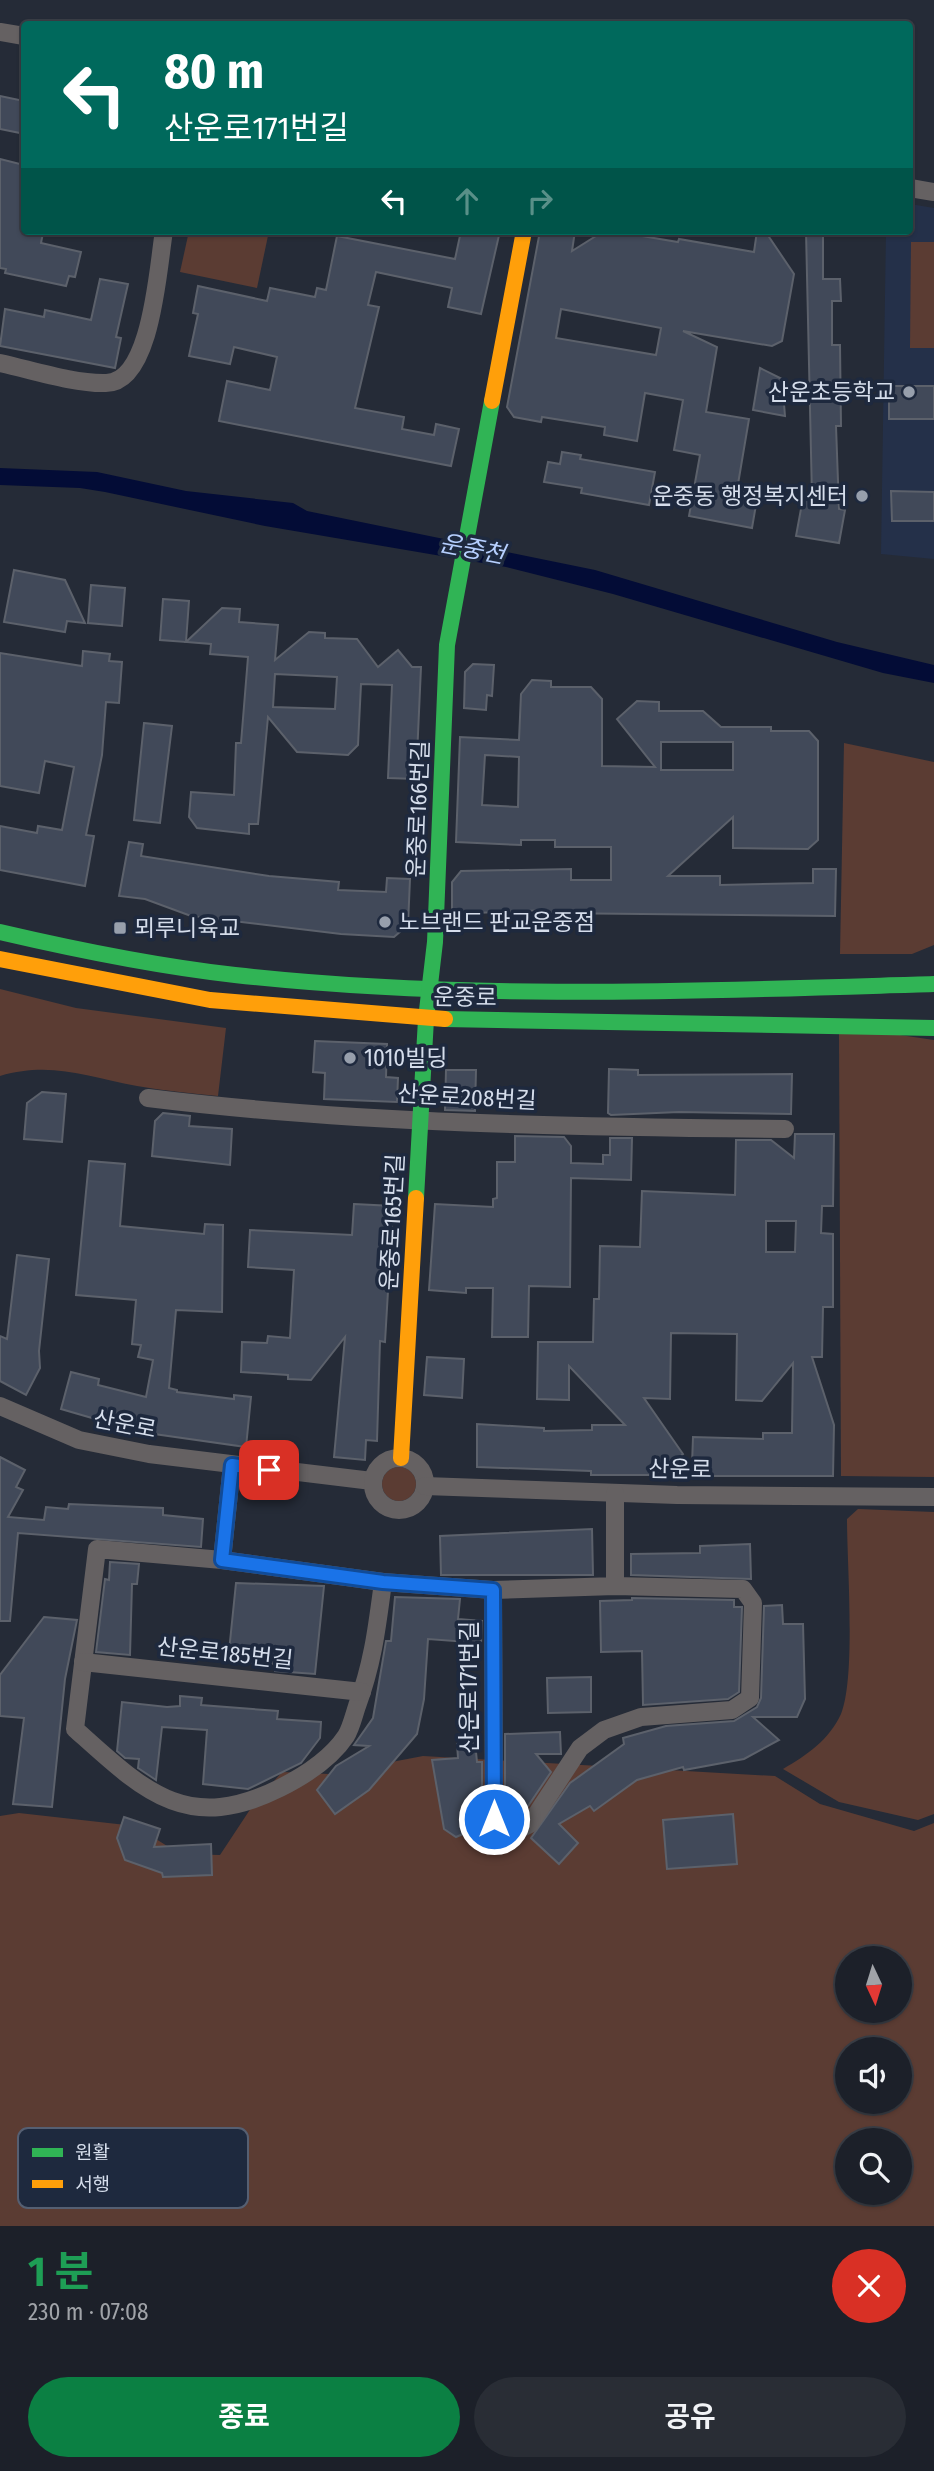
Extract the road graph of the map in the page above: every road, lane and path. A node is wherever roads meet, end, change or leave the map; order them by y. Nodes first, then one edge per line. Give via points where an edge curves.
1 (0, 32) edge
2 (21, 36) edge
3 (913, 188) edge
4 (934, 192) edge
5 (163, 235) edge
6 (523, 235) edge
7 (0, 363) edge
8 (0, 932) edge
9 (0, 959) edge
10 (934, 984) edge
11 (429, 988) junction
12 (426, 1019) junction
13 (934, 1028) edge
14 (148, 1098) dead end
15 (421, 1119) junction
16 (785, 1129) dead end
17 (0, 1406) edge
18 (401, 1458) junction
19 (232, 1465) junction
20 (372, 1481) junction
21 (425, 1486) junction
22 (615, 1493) junction
23 (934, 1497) edge
24 (222, 1560) junction
25 (383, 1582) junction
26 (615, 1586) junction
27 (493, 1590) junction
28 (83, 1662) junction
29 (362, 1692) junction

1 - 2 street
3 - 4 street
5 - 7 street via 144,342 132,371 109,384
6 - 11 main road, 운중로166번길 via 449,631
8 - 11 main road, 운중로 via 188,969
9 - 12 main road, 운중로 via 211,1000
10 - 11 main road, 운중로 via 694,991
11 - 12 main road, 운중로165번길
12 - 13 main road, 운중로
12 - 15 main road, 운중로165번길
14 - 15 street, 산운로208번길 via 250,1111
15 - 16 street, 산운로208번길
15 - 18 main road, 운중로165번길
17 - 19 street, 산운로 via 79,1440
18 - 20 street via 379,1466
18 - 21 street via 416,1464
19 - 20 street, 산운로
19 - 24 street
20 - 21 street via 381,1504 396,1510 419,1501
21 - 22 street, 산운로
22 - 23 street, 산운로
22 - 26 street
24 - 25 street
24 - 28 street via 97,1549
25 - 27 street, 산운로171번길
25 - 29 street via 371,1671
26 - 27 street, 산운로171번길
26 - 27 street, 산운로171번길 via 743,1589 753,1603 750,1698 732,1710 641,1717 604,1730 580,1748 530,1824 520,1829 494,1819
28 - 29 street, 산운로185번길
28 - 29 street via 75,1729 156,1795 182,1805 219,1809 251,1802 319,1766 346,1735

